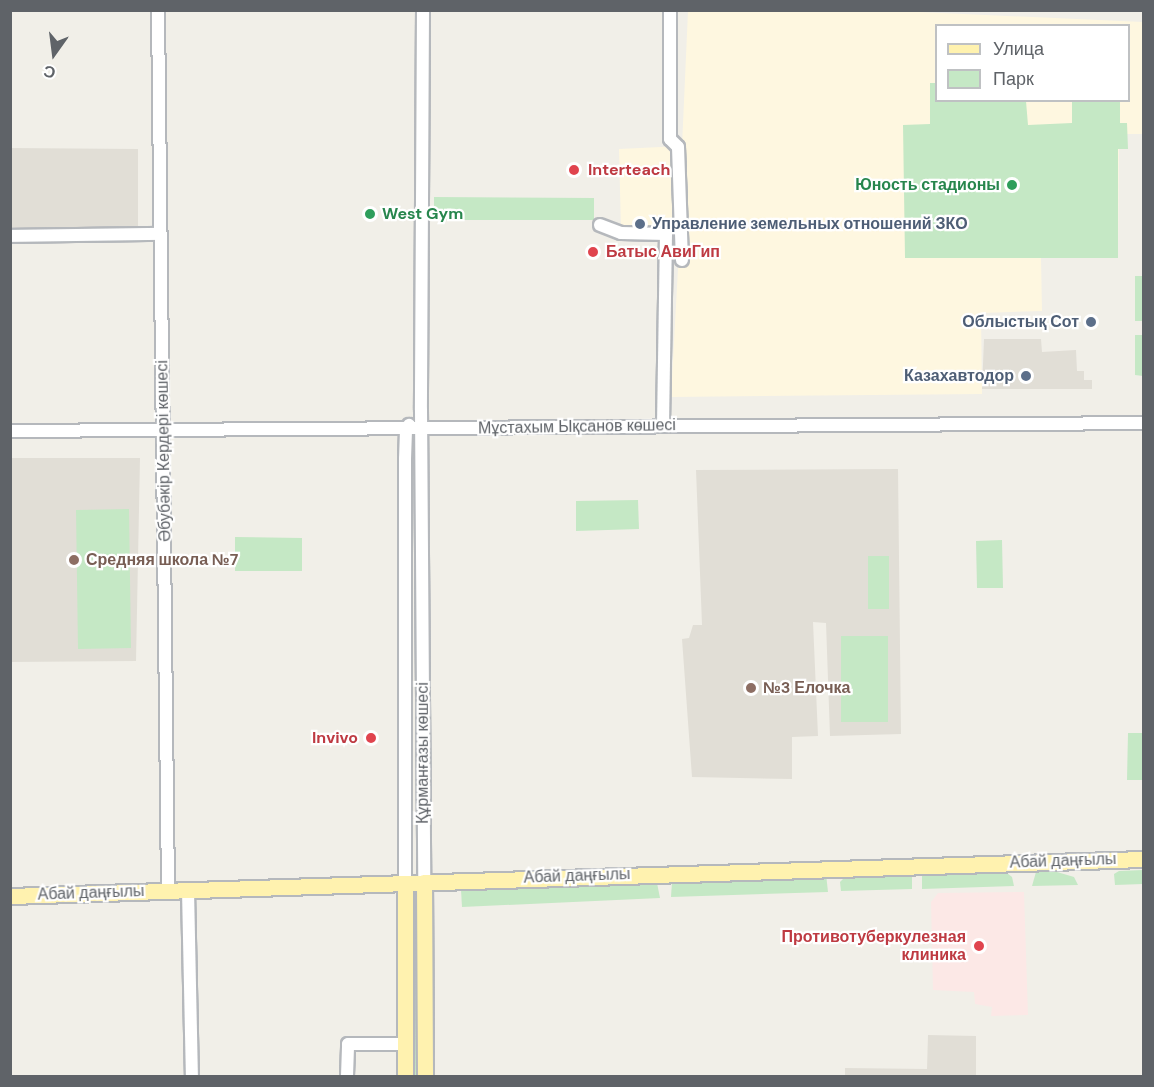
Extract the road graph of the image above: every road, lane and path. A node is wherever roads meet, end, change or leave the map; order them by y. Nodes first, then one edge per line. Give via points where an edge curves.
1 (158, 10) edge
2 (423, 10) edge
3 (670, 10) edge
4 (600, 225) dead end
5 (160, 234) junction
6 (10, 236) edge
7 (682, 260) dead end
8 (421, 410) junction
9 (1143, 423) edge
10 (663, 425) junction
11 (163, 430) junction
12 (406, 430) junction
13 (422, 430) junction
14 (10, 432) edge
15 (1143, 859) edge
16 (424, 882) junction
17 (405, 883) junction
18 (188, 890) junction
19 (168, 891) junction
20 (10, 896) edge
21 (405, 1044) junction
22 (192, 1077) edge
23 (347, 1077) edge
24 (405, 1077) edge
25 (425, 1077) edge

1 - 5 street, Әбубәкір Кердері көшесі
2 - 8 street, Құрманғазы көшесі
3 - 7 street via 670,139 678,147
4 - 10 street via 621,233 666,234
5 - 6 street
5 - 11 street, Әбубәкір Кердері көшесі
8 - 12 street
8 - 13 street, Құрманғазы көшесі
9 - 10 street, Мұстахым Ықсанов көшесі
10 - 13 street, Мұстахым Ықсанов көшесі
11 - 12 street, Мұстахым Ықсанов көшесі
11 - 14 street, Мұстахым Ықсанов көшесі
11 - 19 street, Әбубәкір Кердері көшесі
12 - 13 street, Мұстахым Ықсанов көшесі
12 - 17 street
13 - 16 street, Құрманғазы көшесі
15 - 16 main road, Абай даңғылы
16 - 17 main road, Абай даңғылы
16 - 25 main road, Құрманғазы көшесі
17 - 18 main road, Абай даңғылы
17 - 21 main road
18 - 19 main road, Абай даңғылы
18 - 22 street
19 - 20 main road, Абай даңғылы
21 - 23 street via 348,1044
21 - 24 main road

